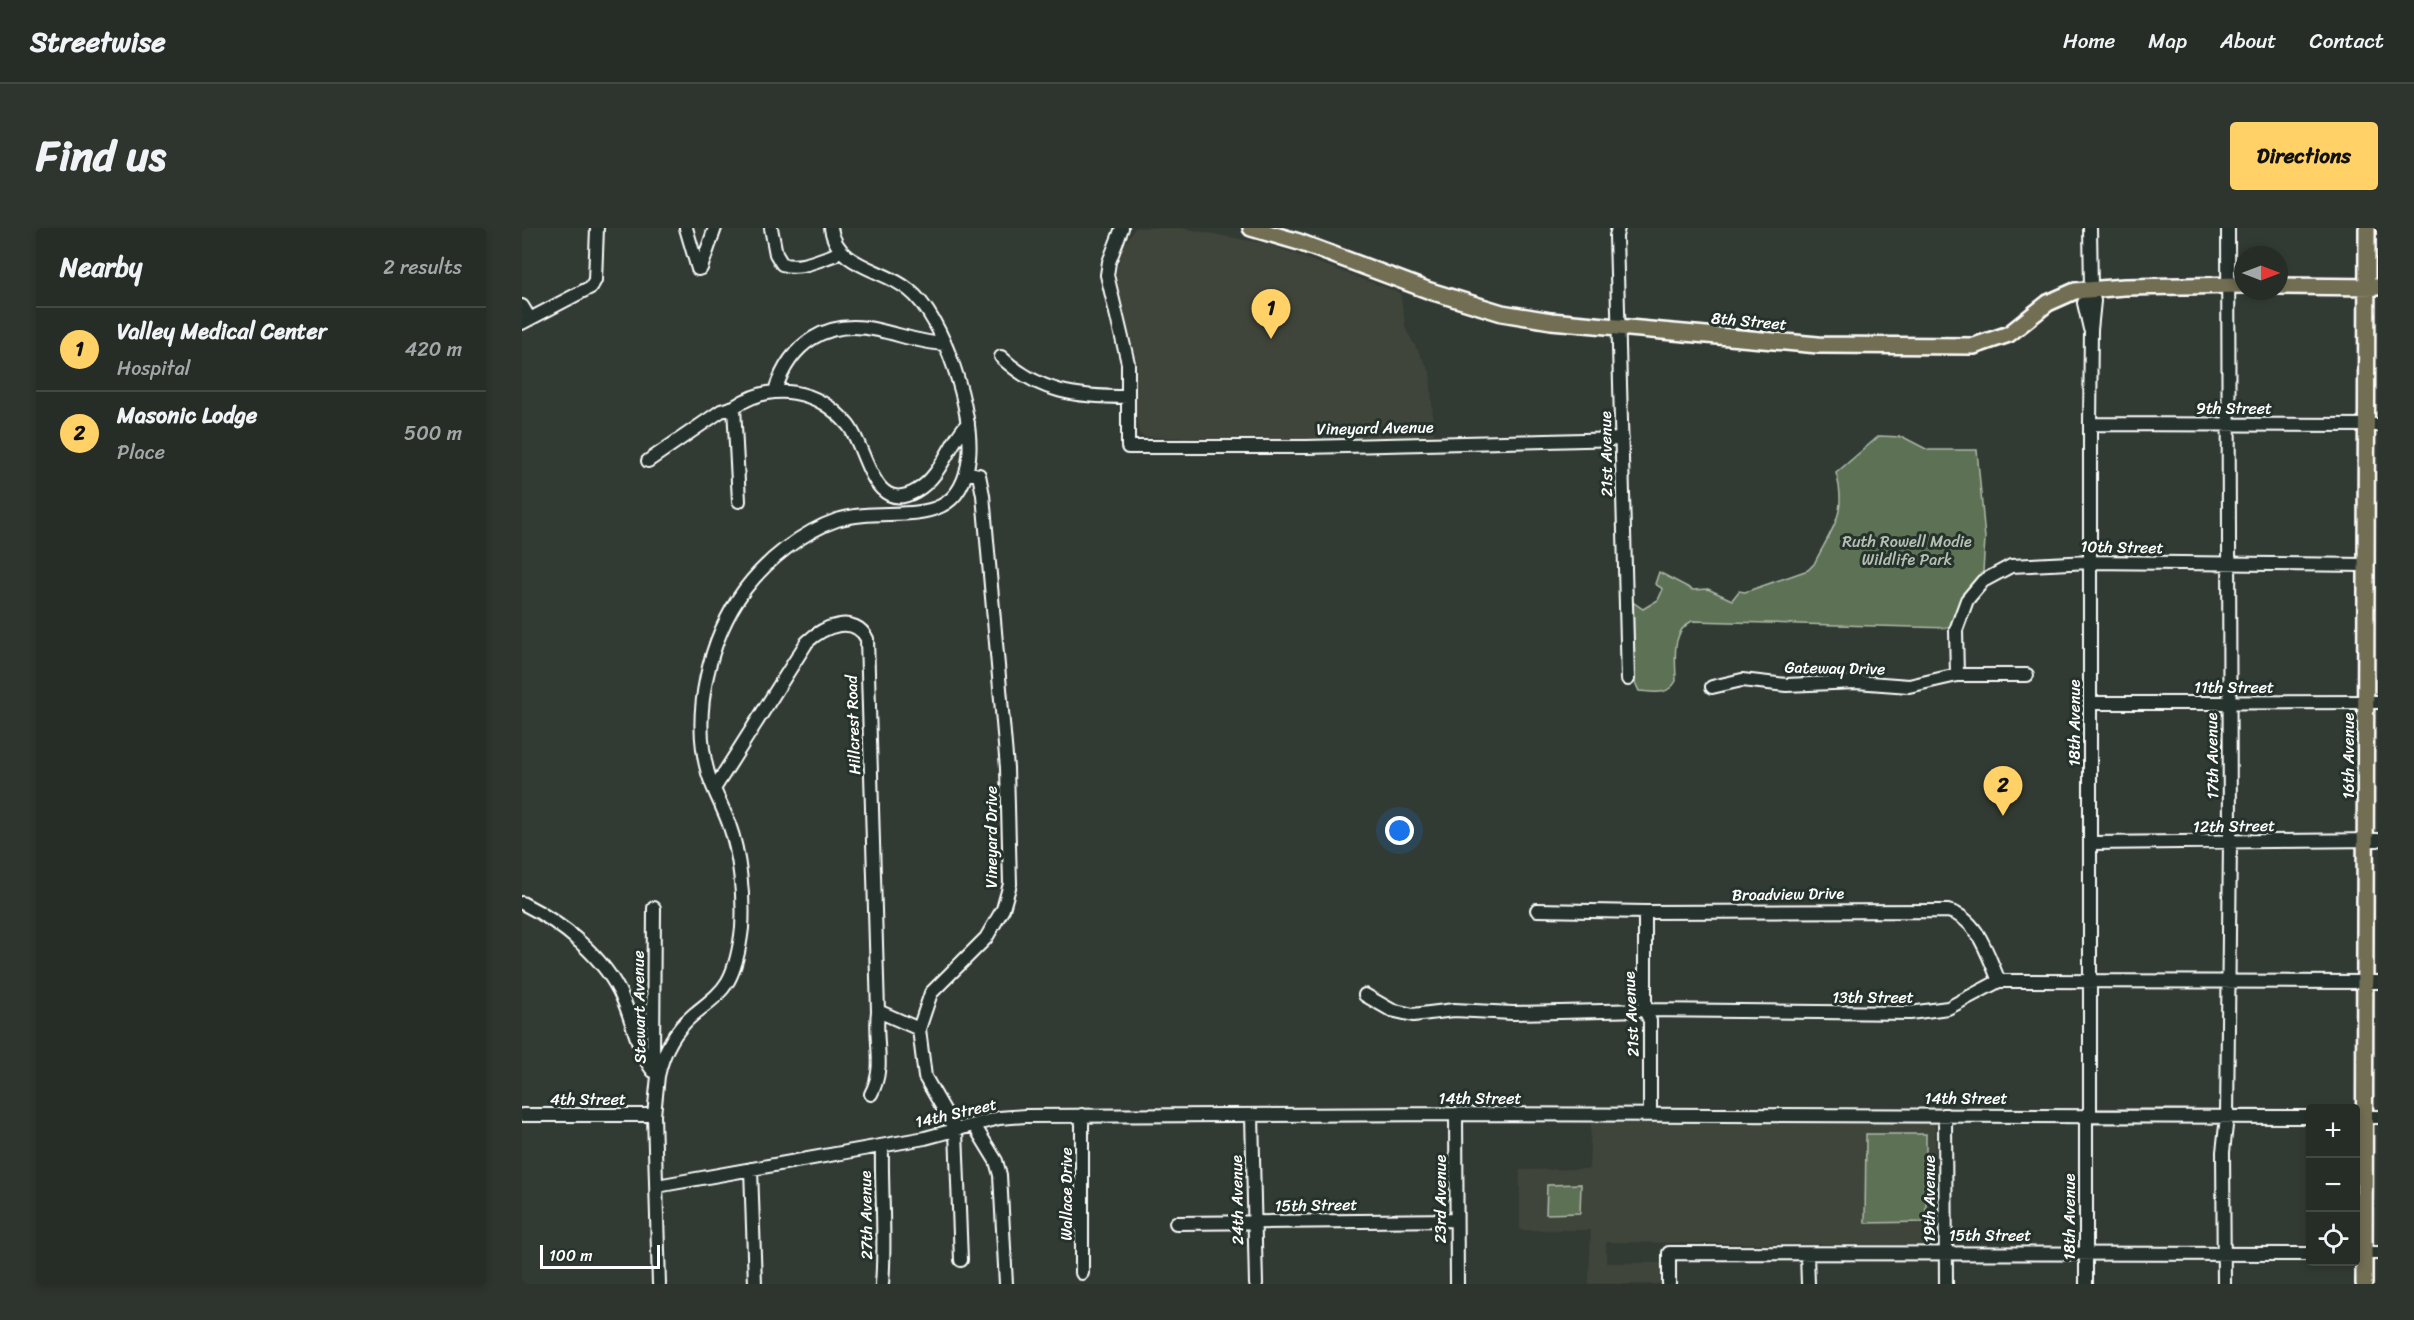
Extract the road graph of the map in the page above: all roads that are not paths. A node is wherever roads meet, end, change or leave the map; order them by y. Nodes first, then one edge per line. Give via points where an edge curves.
1 (597, 228) edge
2 (686, 228) edge
3 (715, 228) edge
4 (771, 228) edge
5 (831, 228) edge
6 (1122, 228) edge
7 (1251, 228) edge
8 (1618, 228) edge
9 (2090, 228) edge
10 (2228, 228) edge
11 (2367, 228) edge
12 (839, 250) junction
13 (2234, 277) edge
14 (2234, 285) edge
15 (2288, 285) edge
16 (2372, 287) edge
17 (2091, 288) junction
18 (2234, 300) edge
19 (522, 306) edge
20 (526, 321) edge
21 (1619, 327) junction
22 (945, 344) junction
23 (1001, 357) dead end
24 (775, 391) junction
25 (1128, 397) junction
26 (734, 407) junction
27 (968, 423) junction
28 (2090, 424) junction
29 (2228, 425) junction
30 (2372, 425) edge
31 (1622, 439) junction
32 (648, 461) dead end
33 (965, 475) junction
34 (981, 480) junction
35 (739, 501) dead end
36 (983, 504) junction
37 (2090, 562) junction
38 (2229, 565) junction
39 (2366, 565) junction
40 (1957, 675) junction
41 (2027, 675) dead end
42 (1628, 679) dead end
43 (1712, 687) dead end
44 (2372, 702) edge
45 (2091, 704) junction
46 (2227, 704) junction
47 (714, 789) junction
48 (2372, 840) edge
49 (2091, 843) junction
50 (2229, 843) junction
51 (522, 903) edge
52 (654, 909) dead end
53 (1537, 910) dead end
54 (1645, 912) junction
55 (2228, 980) junction
56 (1999, 981) junction
57 (2090, 981) junction
58 (2371, 982) edge
59 (1365, 995) dead end
60 (1645, 1010) junction
61 (878, 1011) junction
62 (920, 1029) junction
63 (658, 1076) junction
64 (871, 1094) dead end
65 (1456, 1114) junction
66 (522, 1115) edge
67 (1082, 1115) junction
68 (1252, 1115) junction
69 (1650, 1115) junction
70 (1945, 1115) junction
71 (2088, 1115) junction
72 (654, 1116) junction
73 (2227, 1117) junction
74 (2306, 1117) edge
75 (2366, 1117) edge
76 (974, 1125) junction
77 (956, 1131) junction
78 (882, 1146) junction
79 (751, 1169) junction
80 (657, 1186) junction
81 (1456, 1220) junction
82 (1254, 1222) junction
83 (1176, 1223) dead end
84 (1946, 1251) junction
85 (2085, 1253) junction
86 (2366, 1253) edge
87 (1807, 1254) junction
88 (2306, 1254) edge
89 (2224, 1255) junction
90 (961, 1260) dead end
91 (1082, 1273) dead end
92 (659, 1284) edge
93 (755, 1284) edge
94 (882, 1284) edge
95 (1006, 1284) edge
96 (1256, 1284) edge
97 (1457, 1284) edge
98 (1670, 1284) edge
99 (1808, 1284) edge
100 (1946, 1284) edge
101 (2086, 1284) edge
102 (2224, 1284) edge
103 (2364, 1284) edge

1 - 20 street via 595,280 591,287
2 - 3 street via 698,269
4 - 12 street via 776,254 786,266 795,267
5 - 12 street
6 - 25 street via 1109,262 1108,283 1125,347
7 - 21 main road, 8th Street via 1492,310 1551,321
8 - 21 street, 21st Avenue
9 - 17 street, 18th Avenue
10 - 13 street, 17th Avenue
11 - 16 main road, 16th Avenue
12 - 22 street via 908,289 928,310
14 - 17 main road, 8th Street
15 - 16 main road
16 - 30 main road, 16th Avenue
17 - 21 main road, 8th Street via 2055,299 1998,339 1963,347 1818,345
17 - 28 street, 18th Avenue via 2084,303 2091,330
18 - 29 street, 17th Avenue
19 - 20 street
21 - 31 street, 21st Avenue
22 - 24 street via 861,327 819,334 790,357
22 - 27 street
23 - 25 street via 1019,375 1050,389
24 - 26 street via 753,396
24 - 27 street via 811,398 848,425 876,483 884,493 893,496 910,494 930,480
25 - 31 street, Vineyard Avenue via 1128,447
26 - 32 street via 721,411
26 - 35 street
27 - 33 street
27 - 34 street, Vineyard Drive
28 - 29 street, 9th Street
28 - 37 street, 18th Avenue
29 - 30 street, 9th Street
29 - 38 street, 17th Avenue
30 - 39 main road, 16th Avenue
31 - 42 street, 21st Avenue
33 - 34 street via 977,474
33 - 36 street, Vineyard Drive
33 - 47 street via 951,501 935,510 868,514 815,530 782,552 746,587 724,630 702,692 704,758
34 - 36 street, Vineyard Drive
36 - 62 street, Vineyard Drive via 1007,768 1010,884 1003,909 986,938 931,993
37 - 38 street, 10th Street
37 - 40 street, 10th Street via 2018,565 1983,581 1967,600 1957,624
37 - 45 street, 18th Avenue
38 - 39 street, 10th Street
38 - 46 street, 17th Avenue
39 - 44 main road, 16th Avenue
40 - 41 street, Gateway Drive
40 - 43 street, Gateway Drive via 1909,686 1856,682 1794,686 1742,680
44 - 46 street, 11th Street
44 - 48 main road, 16th Avenue
45 - 46 street, 11th Street
45 - 49 street, 18th Avenue
46 - 50 street, 17th Avenue
47 - 61 street, Hillcrest Road via 807,642 836,625 856,625 863,630 867,639
47 - 63 street via 730,826 737,860 742,911 739,949 728,981 681,1026
48 - 50 street, 12th Street
48 - 58 main road, 16th Avenue
49 - 50 street, 12th Street
49 - 57 street, 18th Avenue
50 - 55 street, 17th Avenue
51 - 63 street via 569,933 607,970 623,998 649,1066
52 - 63 street, Stewart Avenue via 653,1055
53 - 54 street, Broadview Drive
54 - 56 street, Broadview Drive via 1948,911 1962,916 1972,926
54 - 60 street, 21st Avenue
55 - 57 street, 13th Street
55 - 58 street, 13th Street
55 - 73 street, 17th Avenue
56 - 57 street, 13th Street
56 - 60 street, 13th Street via 1959,1004 1928,1013
57 - 71 street, 18th Avenue
58 - 75 main road, 16th Avenue
59 - 60 street, 13th Street via 1391,1010 1413,1015 1454,1010
60 - 69 street, 21st Avenue via 1650,1021
61 - 62 street
61 - 64 street via 880,1073
62 - 77 street, Vineyard Drive via 925,1077
63 - 72 street, Stewart Avenue
65 - 68 street, 14th Street
65 - 69 street, 14th Street
65 - 81 street, 23rd Avenue
66 - 72 street, 4th Street
67 - 68 street, 14th Street
67 - 76 street, 14th Street via 999,1118
67 - 91 street, Wallace Drive
68 - 82 street, 24th Avenue
69 - 70 street, 14th Street
70 - 71 street, 14th Street
70 - 84 street, 19th Avenue
71 - 73 street, 14th Street
71 - 85 street, 18th Avenue
72 - 80 street, Stewart Avenue
73 - 74 street, 14th Street
73 - 89 street, 17th Avenue via 2223,1152
75 - 86 main road, 16th Avenue
76 - 77 street, 14th Street
76 - 95 street via 1000,1174
77 - 78 street, 14th Street
77 - 90 street
78 - 79 street, 14th Street
78 - 94 street, 27th Avenue
79 - 80 street, 14th Street
79 - 93 street
80 - 92 street, Stewart Avenue
81 - 82 street, 15th Street
81 - 97 street, 23rd Avenue
82 - 83 street, 15th Street
82 - 96 street, 24th Avenue
84 - 85 street, 15th Street
84 - 87 street, 15th Street
84 - 100 street, 19th Avenue
85 - 89 street, 15th Street
85 - 101 street, 18th Avenue
86 - 103 main road, 16th Avenue
87 - 98 street, 15th Street via 1670,1253
87 - 99 street
88 - 89 street, 15th Street
89 - 102 street, 17th Avenue

